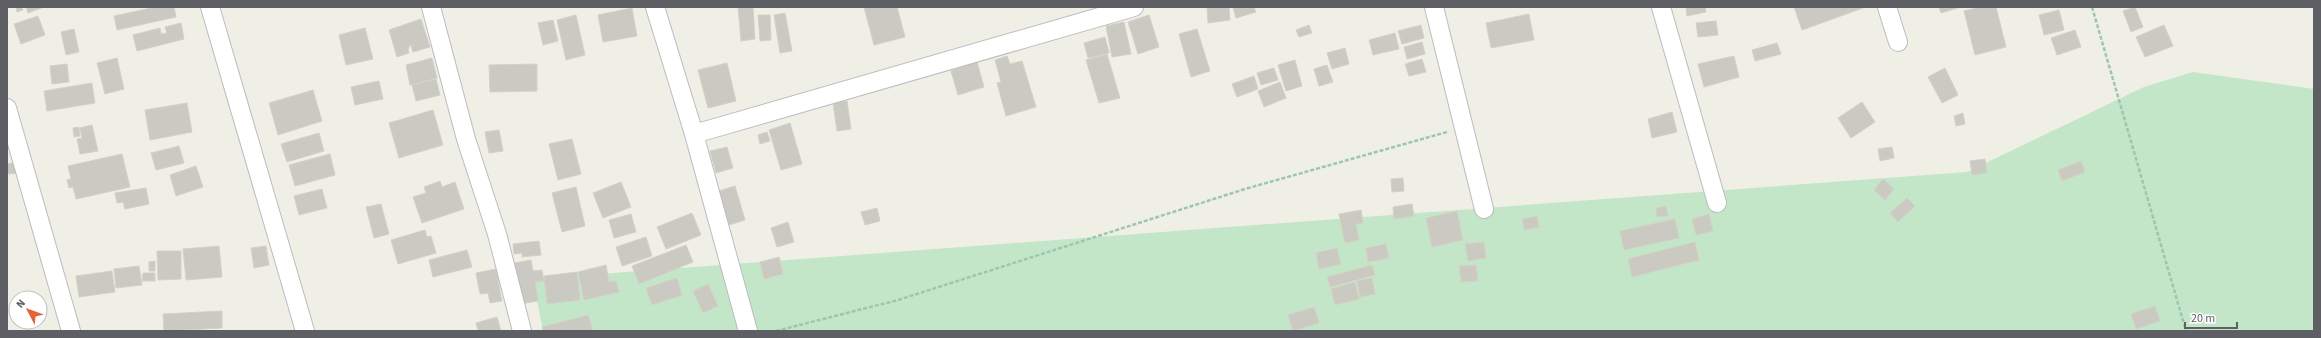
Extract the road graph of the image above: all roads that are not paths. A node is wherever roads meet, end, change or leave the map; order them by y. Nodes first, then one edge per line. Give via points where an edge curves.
1 (210, 7) edge
2 (431, 7) edge
3 (655, 7) edge
4 (1134, 7) edge
5 (1434, 7) edge
6 (1661, 7) edge
7 (1888, 7) edge
8 (1898, 42) dead end
9 (7, 108) edge
10 (694, 134) junction
11 (1717, 203) dead end
12 (1484, 209) dead end
13 (71, 331) edge
14 (305, 331) edge
15 (522, 331) edge
16 (748, 331) edge

1 - 14 street
2 - 15 street via 466,139 497,234
3 - 10 street
4 - 10 street
5 - 12 street
6 - 11 street
7 - 8 street
9 - 13 street
10 - 16 street

